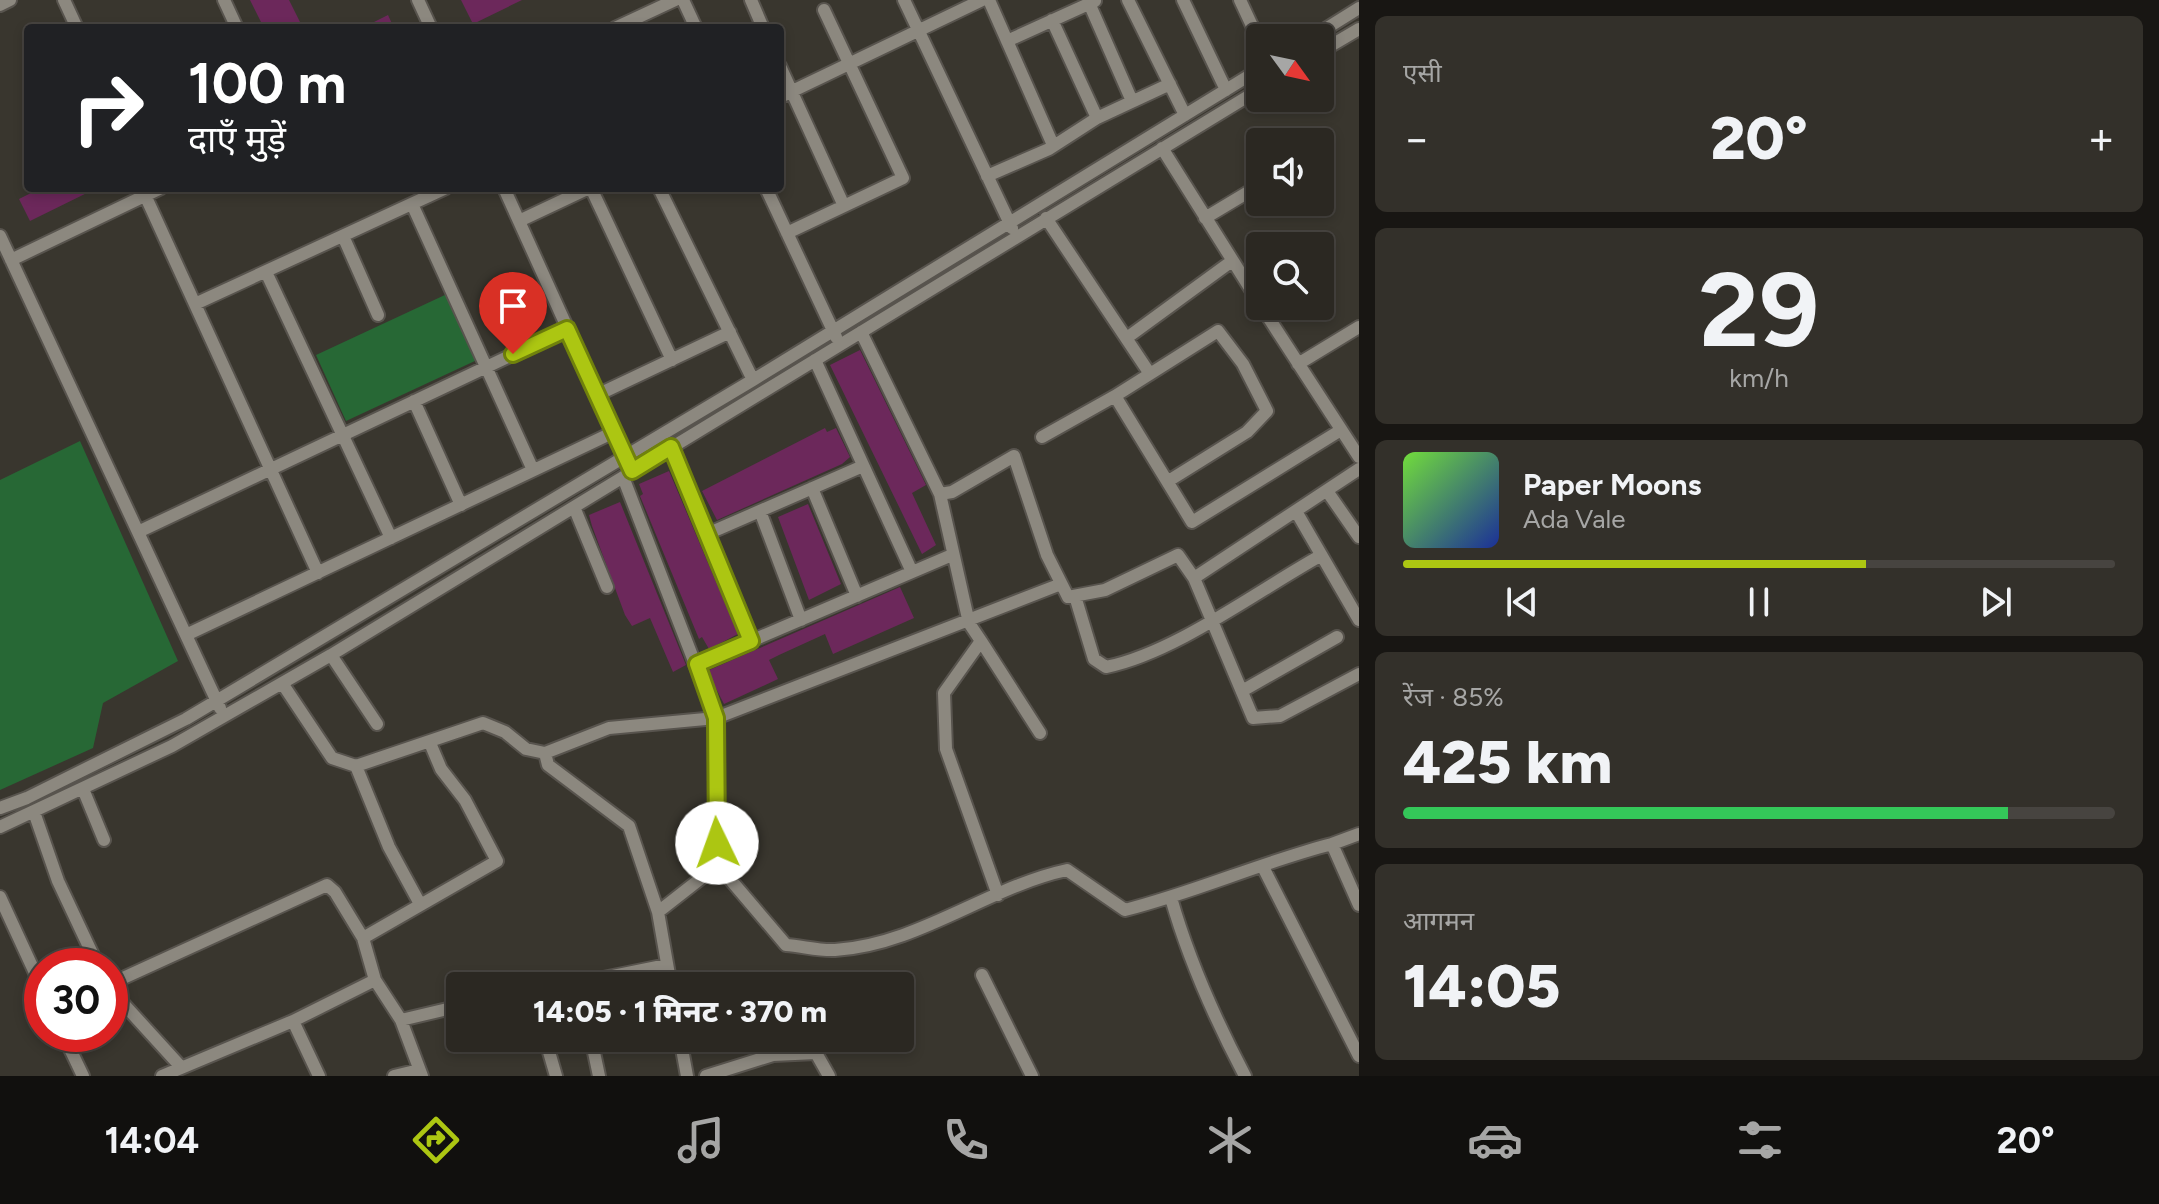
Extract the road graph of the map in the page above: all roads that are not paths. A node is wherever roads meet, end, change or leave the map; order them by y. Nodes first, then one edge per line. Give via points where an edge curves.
1 (10, 0) edge
2 (64, 0) edge
3 (224, 0) edge
4 (418, 0) edge
5 (675, 0) edge
6 (683, 0) edge
7 (751, 0) edge
8 (904, 0) edge
9 (982, 0) edge
10 (989, 0) edge
11 (1128, 0) edge
12 (1183, 0) edge
13 (1244, 1) edge
14 (1093, 2) edge
15 (0, 5) edge
16 (1359, 8) edge
17 (824, 10) dead end
18 (1052, 20) junction
19 (75, 24) edge
20 (235, 24) edge
21 (429, 24) edge
22 (624, 24) edge
23 (694, 24) edge
24 (760, 24) edge
25 (1253, 24) edge
26 (1333, 24) edge
27 (1359, 29) edge
28 (918, 31) junction
29 (1007, 41) junction
30 (1334, 44) edge
31 (850, 64) junction
32 (1246, 78) edge
33 (1170, 84) junction
34 (1226, 90) junction
35 (786, 94) edge
36 (1246, 97) edge
37 (1132, 101) junction
38 (1185, 115) junction
39 (1097, 118) junction
40 (1053, 145) junction
41 (1162, 148) junction
42 (987, 176) junction
43 (151, 192) edge
44 (153, 192) edge
45 (438, 192) edge
46 (506, 192) edge
47 (581, 192) edge
48 (592, 192) edge
49 (661, 192) edge
50 (768, 192) edge
51 (1246, 193) edge
52 (412, 204) junction
53 (844, 206) junction
54 (1046, 218) junction
55 (1205, 218) junction
56 (519, 221) junction
57 (1010, 223) junction
58 (787, 233) junction
59 (0, 236) edge
60 (343, 236) junction
61 (1016, 237) junction
62 (11, 260) junction
63 (1232, 261) junction
64 (266, 272) junction
65 (1246, 283) edge
66 (195, 304) junction
67 (378, 315) dead end
68 (1270, 320) edge
69 (1359, 327) edge
70 (567, 329) junction
71 (730, 332) junction
72 (833, 332) junction
73 (861, 332) junction
74 (1128, 337) junction
75 (839, 345) junction
76 (672, 360) junction
77 (815, 360) junction
78 (1298, 364) junction
79 (486, 367) junction
80 (1150, 374) junction
81 (753, 380) junction
82 (597, 395) junction
83 (1115, 396) junction
84 (414, 401) junction
85 (1341, 430) junction
86 (614, 432) junction
87 (343, 435) junction
88 (1042, 437) dead end
89 (671, 447) junction
90 (625, 457) junction
91 (1359, 457) edge
92 (863, 466) junction
93 (270, 469) junction
94 (1359, 469) edge
95 (533, 470) junction
96 (627, 474) junction
97 (1170, 480) junction
98 (812, 488) junction
99 (1327, 491) junction
100 (940, 494) junction
101 (461, 505) junction
102 (574, 507) junction
103 (760, 511) junction
104 (1297, 513) junction
105 (138, 532) junction
106 (707, 534) junction
107 (1359, 537) edge
108 (391, 538) junction
109 (952, 555) junction
110 (1320, 556) junction
111 (912, 572) junction
112 (318, 573) junction
113 (1194, 578) junction
114 (1061, 584) junction
115 (607, 587) dead end
116 (857, 596) junction
117 (1075, 596) junction
118 (801, 620) junction
119 (1359, 620) edge
120 (1210, 621) junction
121 (969, 623) junction
122 (186, 635) junction
123 (1337, 637) dead end
124 (751, 641) junction
125 (981, 641) junction
126 (331, 655) junction
127 (697, 664) junction
128 (1359, 674) edge
129 (282, 683) junction
130 (1242, 691) junction
131 (216, 701) junction
132 (224, 717) junction
133 (716, 718) junction
134 (377, 724) dead end
135 (1040, 733) dead end
136 (430, 743) junction
137 (545, 753) junction
138 (356, 766) junction
139 (83, 789) junction
140 (0, 808) edge
141 (34, 812) junction
142 (0, 827) edge
143 (1359, 834) edge
144 (104, 840) dead end
145 (1332, 844) junction
146 (718, 865) junction
147 (1263, 867) junction
148 (998, 895) junction
149 (0, 897) edge
150 (1171, 898) junction
151 (420, 904) junction
152 (1359, 905) edge
153 (658, 912) junction
154 (363, 938) junction
155 (90, 948) edge
156 (24, 949) edge
157 (667, 965) junction
158 (637, 972) edge
159 (668, 972) edge
160 (982, 975) dead end
161 (128, 978) edge
162 (375, 980) junction
163 (128, 1007) edge
164 (446, 1009) edge
165 (401, 1020) junction
166 (293, 1021) junction
167 (72, 1052) edge
168 (549, 1052) edge
169 (594, 1052) edge
170 (683, 1052) edge
171 (1359, 1056) edge
172 (181, 1067) junction
173 (420, 1073) edge
174 (83, 1076) edge
175 (162, 1076) edge
176 (319, 1076) edge
177 (394, 1076) edge
178 (556, 1076) edge
179 (599, 1076) edge
180 (687, 1076) edge
181 (706, 1076) edge
182 (829, 1076) edge
183 (1032, 1076) edge
184 (1245, 1076) edge

1 - 15 street
2 - 19 street
3 - 20 street
4 - 21 street
5 - 22 street
6 - 23 street
7 - 24 street
8 - 28 street
9 - 28 street
10 - 29 street
11 - 33 street
12 - 34 street
13 - 25 street
14 - 18 street
14 - 37 street
16 - 26 street
17 - 31 street
18 - 29 street
18 - 39 street
27 - 30 street
28 - 31 street
28 - 42 street
29 - 40 street
31 - 35 street
31 - 53 street via 903,178
32 - 34 street
33 - 37 street
33 - 38 street
34 - 38 street
35 - 53 street
36 - 41 street
37 - 39 street
38 - 57 street
39 - 40 street
40 - 42 street
41 - 54 street
41 - 55 street
42 - 57 street
43 - 62 street
44 - 66 street
45 - 52 street
46 - 56 street
47 - 56 street
48 - 76 street
49 - 71 street
50 - 58 street
51 - 55 street
52 - 60 street
52 - 79 street
53 - 58 street
54 - 61 street
54 - 74 street
55 - 63 street
56 - 70 street
57 - 61 street
57 - 72 street
58 - 72 street
59 - 62 street
60 - 64 street
60 - 67 street
61 - 73 street
62 - 105 street
63 - 65 street
63 - 74 street
64 - 66 street
64 - 87 street
66 - 93 street
68 - 78 street
69 - 78 street
70 - 79 street
70 - 82 street
71 - 76 street
71 - 81 street
72 - 75 street
72 - 81 street
73 - 75 street
73 - 100 street
74 - 80 street
75 - 77 street
76 - 82 street
77 - 89 street
77 - 92 street
78 - 85 street
79 - 84 street
79 - 95 street
80 - 83 street
80 - 97 street via 1218,331 1243,364 1267,411 1247,432
81 - 90 street
82 - 86 street
83 - 88 street
83 - 97 street
84 - 87 street
84 - 101 street
85 - 91 street
85 - 97 street via 1192,522
86 - 90 street
86 - 95 street
87 - 93 street
87 - 108 street
89 - 96 street
89 - 106 street
90 - 96 street
90 - 131 street
92 - 98 street
92 - 111 street
93 - 105 street
93 - 112 street
94 - 99 street
95 - 101 street
96 - 102 street
96 - 127 street
98 - 103 street
98 - 116 street
99 - 104 street
99 - 107 street
100 - 109 street
100 - 114 street via 1014,456
101 - 108 street
102 - 115 street
102 - 126 street
103 - 106 street
103 - 118 street
104 - 110 street
104 - 113 street
105 - 122 street
106 - 124 street
108 - 112 street
109 - 111 street
109 - 121 street
110 - 119 street
110 - 120 street
111 - 116 street
112 - 122 street
113 - 117 street via 1178,555 1105,590
113 - 120 street
114 - 117 street via 1068,597
114 - 121 street
116 - 118 street
117 - 120 street via 1094,659 1106,667
118 - 124 street
120 - 130 street
121 - 125 street
121 - 133 street
122 - 131 street
123 - 130 street
124 - 127 street
125 - 135 street
125 - 148 street via 944,693 946,749
126 - 129 street
126 - 134 street
127 - 133 street
128 - 130 street via 1280,716 1253,718
129 - 132 street
129 - 138 street via 332,758
131 - 132 street
131 - 140 street
132 - 139 street
133 - 137 street via 609,728
133 - 146 street
136 - 137 street via 483,723 526,749
136 - 138 street
136 - 151 street via 497,861
137 - 153 street via 548,765 629,826
138 - 151 street via 389,847
139 - 141 street
139 - 144 street
141 - 142 street
141 - 155 street
143 - 145 street
145 - 147 street
145 - 152 street
146 - 148 street via 786,945 834,950 874,943
146 - 153 street
147 - 150 street
147 - 171 street
148 - 150 street via 1067,870 1125,910
149 - 156 street
150 - 184 street via 1184,943
151 - 154 street
153 - 157 street
154 - 161 street via 327,885
154 - 162 street
157 - 158 street
157 - 159 street
160 - 183 street
162 - 165 street
162 - 166 street
163 - 172 street
164 - 165 street
165 - 173 street
166 - 172 street
166 - 176 street
167 - 174 street
168 - 178 street
169 - 179 street
170 - 180 street
172 - 175 street
173 - 177 street
181 - 182 street via 773,1055 816,1053

